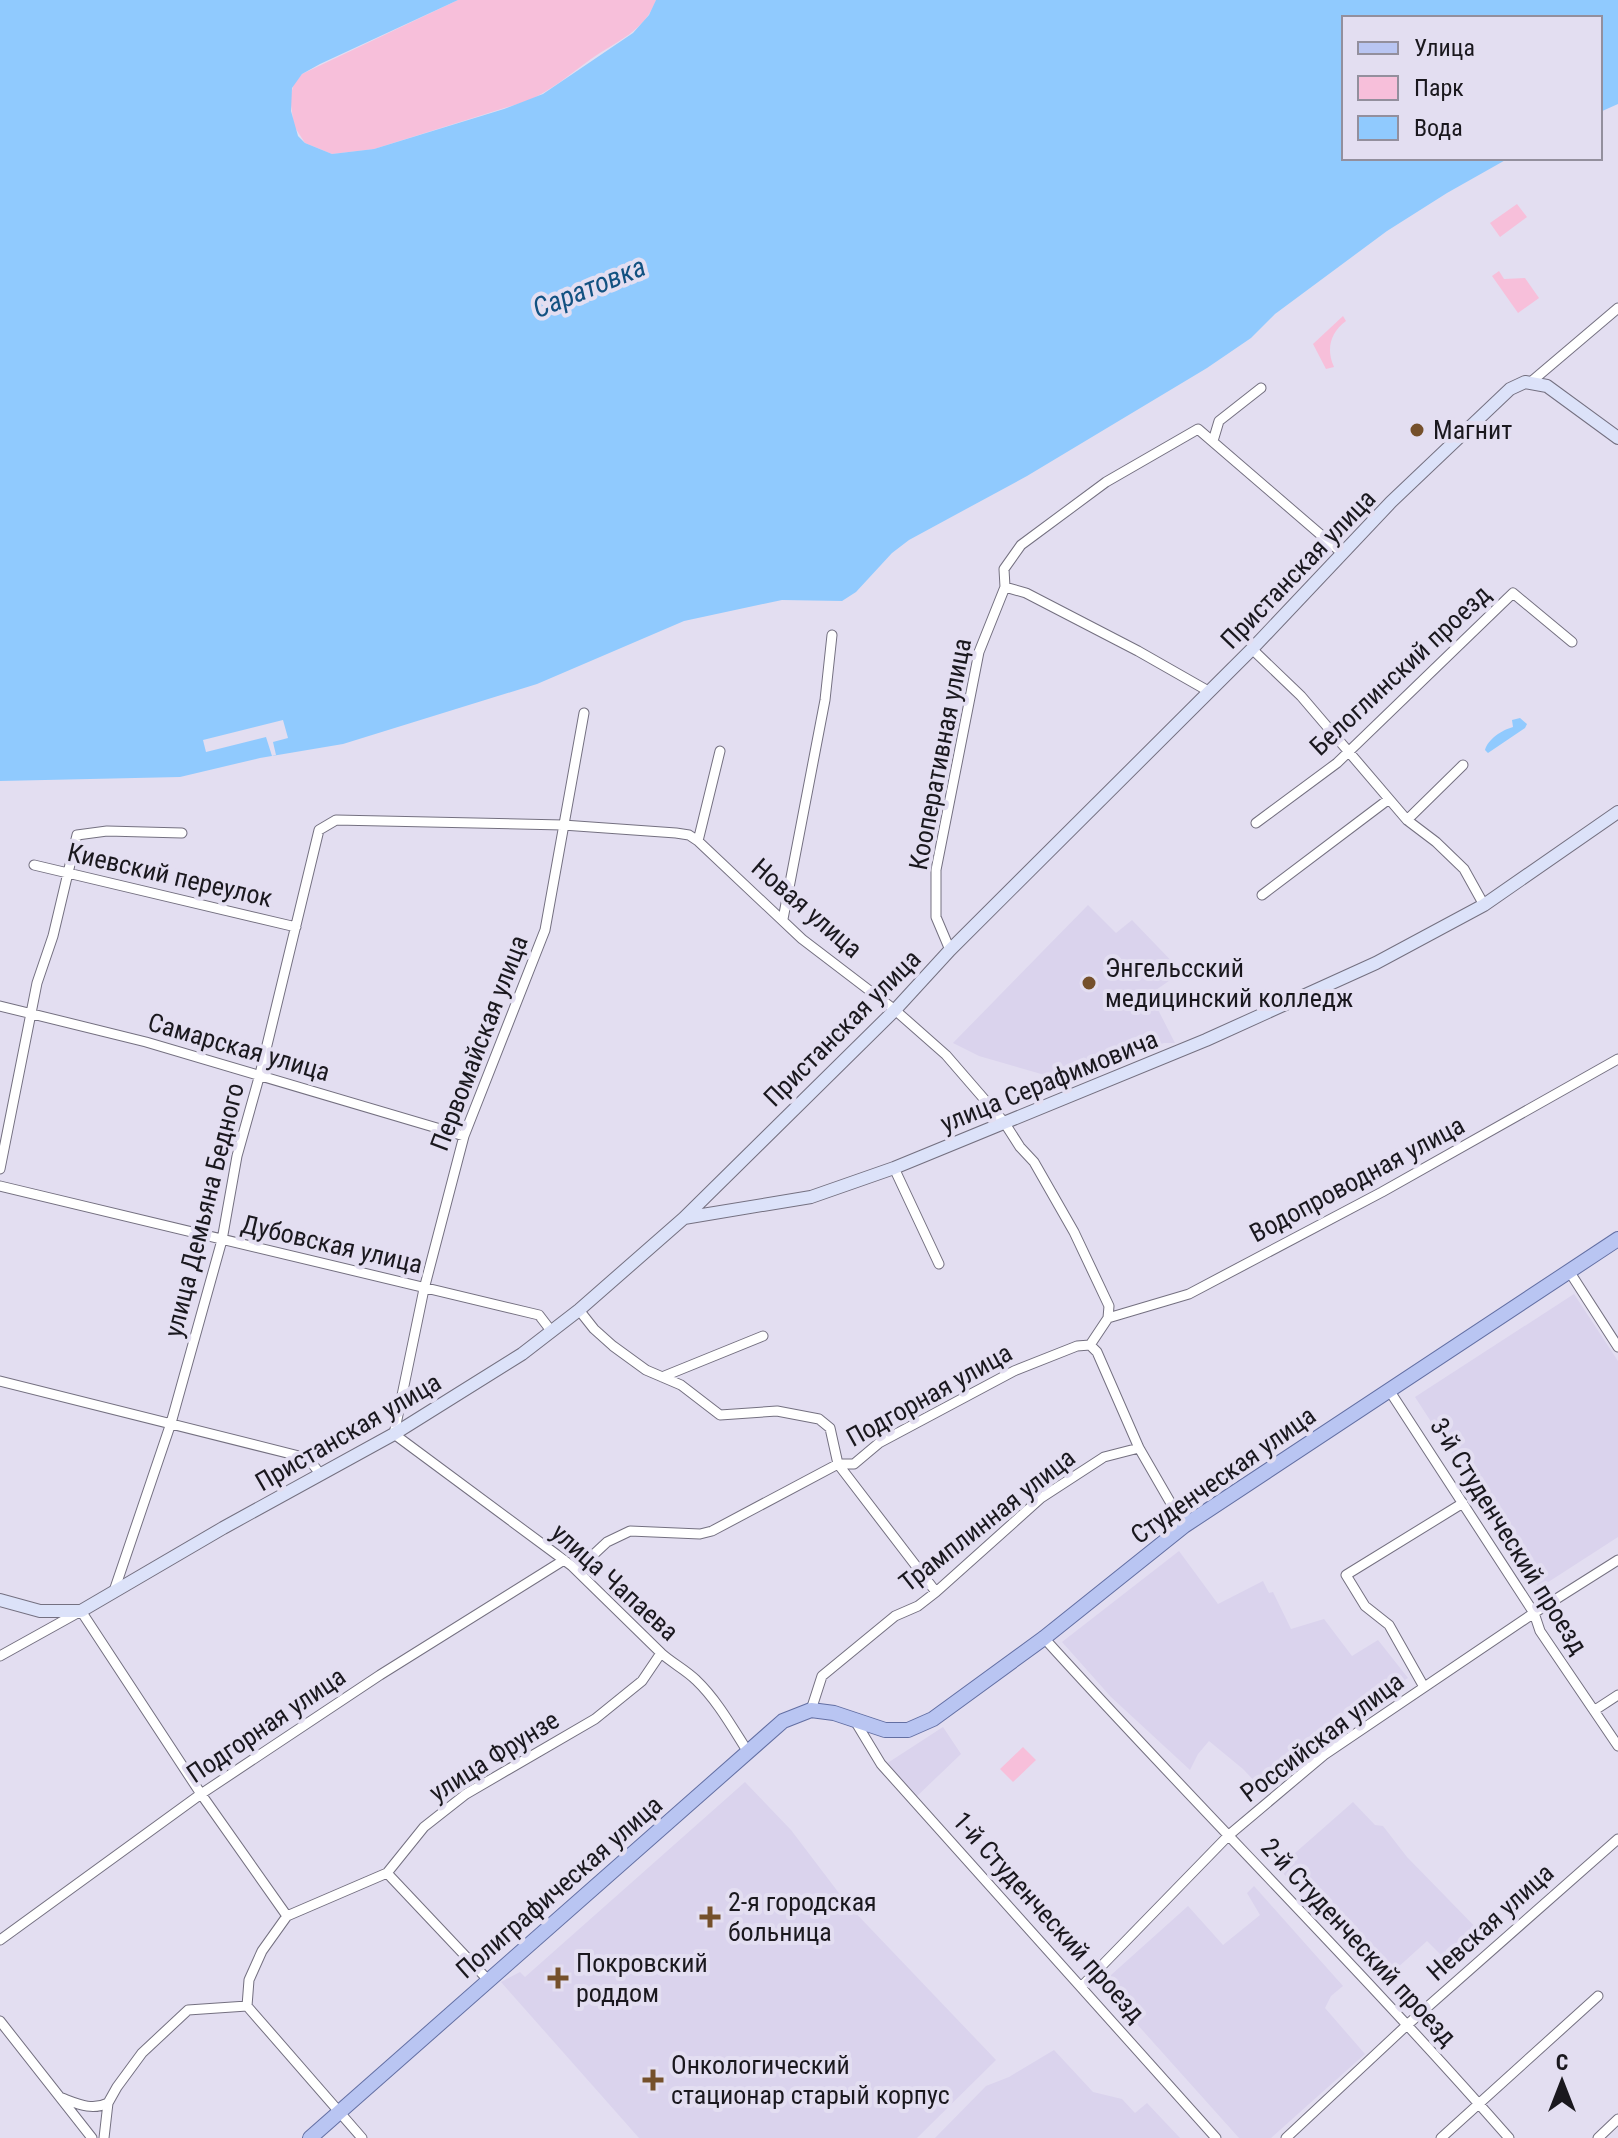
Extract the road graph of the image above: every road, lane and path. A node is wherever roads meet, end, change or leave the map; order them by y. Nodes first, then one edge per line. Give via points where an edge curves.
1 (1618, 308) edge
2 (1532, 381) junction
3 (1261, 388) dead end
4 (1618, 438) edge
5 (1213, 441) junction
6 (1342, 553) junction
7 (1005, 587) junction
8 (832, 635) dead end
9 (1572, 642) dead end
10 (1252, 649) junction
11 (1210, 692) junction
12 (584, 713) dead end
13 (720, 751) dead end
14 (1349, 751) junction
15 (1463, 765) dead end
16 (1389, 799) junction
17 (1618, 812) edge
18 (1407, 820) junction
19 (1256, 823) dead end
20 (563, 825) junction
21 (319, 830) joint
22 (182, 833) dead end
23 (698, 841) junction
24 (34, 865) dead end
25 (66, 874) junction
26 (1262, 895) dead end
27 (1484, 905) junction
28 (783, 919) junction
29 (296, 927) junction
30 (950, 950) junction
31 (0, 1006) edge
32 (895, 1010) junction
33 (33, 1014) junction
34 (1615, 1062) edge
35 (1618, 1073) edge
36 (260, 1074) junction
37 (1004, 1122) junction
38 (464, 1136) junction
39 (894, 1168) junction
40 (0, 1169) edge
41 (0, 1186) edge
42 (684, 1218) junction
43 (1618, 1239) edge
44 (222, 1240) junction
45 (939, 1264) dead end
46 (1569, 1271) junction
47 (424, 1289) junction
48 (579, 1310) junction
49 (1108, 1318) junction
50 (552, 1332) junction
51 (763, 1336) dead end
52 (1090, 1345) junction
53 (1618, 1347) edge
54 (662, 1377) junction
55 (0, 1381) edge
56 (1389, 1390) junction
57 (171, 1423) junction
58 (394, 1434) junction
59 (1139, 1448) junction
60 (838, 1464) junction
61 (321, 1475) junction
62 (1463, 1503) junction
63 (1184, 1526) junction
64 (564, 1560) junction
65 (1618, 1560) edge
66 (577, 1570) junction
67 (936, 1592) junction
68 (112, 1594) junction
69 (0, 1600) edge
70 (81, 1611) junction
71 (1534, 1613) junction
72 (1044, 1638) junction
73 (661, 1653) junction
74 (0, 1656) edge
75 (1424, 1687) junction
76 (1618, 1695) edge
77 (811, 1710) junction
78 (1595, 1710) junction
79 (855, 1721) junction
80 (1618, 1746) edge
81 (748, 1752) junction
82 (201, 1794) junction
83 (1229, 1835) junction
84 (1618, 1839) edge
85 (387, 1873) junction
86 (287, 1916) junction
87 (0, 1940) edge
88 (489, 1981) junction
89 (1082, 1986) junction
90 (1598, 1996) dead end
91 (247, 2006) junction
92 (0, 2021) edge
93 (1407, 2025) junction
94 (61, 2098) junction
95 (108, 2103) junction
96 (1479, 2104) junction
97 (339, 2112) junction
98 (1618, 2119) edge
99 (92, 2138) edge
100 (104, 2138) edge
101 (310, 2138) edge
102 (362, 2138) edge
103 (1216, 2138) edge
104 (1286, 2138) edge
105 (1441, 2138) edge
106 (1509, 2138) edge
107 (1598, 2138) edge

1 - 2 street, Пристанская улица
2 - 4 street via 1547,386
2 - 6 street, Пристанская улица via 1503,396
3 - 5 street via 1219,421
5 - 6 street
5 - 7 street, Кооперативная улица via 1198,429 1106,482 1021,545 1004,569
6 - 10 street, Пристанская улица
7 - 11 street via 1026,593
7 - 30 street, Кооперативная улица via 979,652 936,870 936,917
8 - 28 street via 825,700
9 - 14 street, Белоглинский проезд via 1513,593
10 - 11 street, Пристанская улица
10 - 14 street
11 - 30 street, Пристанская улица
12 - 20 street, Первомайская улица
13 - 23 street
14 - 16 street
14 - 19 street, Белоглинский проезд
15 - 18 street
16 - 18 street
16 - 26 street
17 - 27 street, улица Серафимовича
18 - 27 street via 1464,869
20 - 21 street, Новая улица via 336,820
20 - 23 street, Новая улица via 676,833
20 - 38 street, Первомайская улица via 545,930
21 - 29 street, улица Демьяна Бедного
22 - 25 street via 77,835
23 - 28 street, Новая улица
24 - 25 street, Киевский переулок
25 - 29 street, Киевский переулок
25 - 33 street
27 - 37 street, улица Серафимовича via 1292,1003
28 - 32 street, Новая улица
29 - 36 street, улица Демьяна Бедного
30 - 32 street, Пристанская улица
31 - 33 street, Самарская улица
32 - 37 street, Новая улица via 946,1055
32 - 42 street, Пристанская улица
33 - 36 street, Самарская улица
33 - 40 street
34 - 35 street
34 - 49 street, Водопроводная улица via 1189,1294
36 - 38 street, Самарская улица
36 - 44 street, улица Демьяна Бедного via 237,1156
37 - 39 street, улица Серафимовича
37 - 49 street, Новая улица via 1074,1232 1109,1306
38 - 47 street, Первомайская улица
39 - 42 street, улица Серафимовича via 811,1197
39 - 45 street
41 - 44 street, Дубовская улица
42 - 48 street, Пристанская улица
43 - 46 main road, Студенческая улица
44 - 47 street, Дубовская улица
44 - 57 street, улица Демьяна Бедного
46 - 53 street
46 - 56 main road, Студенческая улица
47 - 50 street, Дубовская улица via 539,1315
47 - 58 street, Первомайская улица
48 - 50 street, Пристанская улица
48 - 54 street via 613,1346
49 - 52 street
50 - 58 street, Пристанская улица
51 - 54 street
52 - 59 street
52 - 60 street, Подгорная улица via 1014,1371 879,1443 854,1464
54 - 60 street via 720,1415 777,1411 819,1419 830,1428
55 - 57 street
56 - 62 street, 3-й Студенческий проезд
56 - 63 main road, Студенческая улица
57 - 61 street via 303,1457
57 - 68 street, улица Демьяна Бедного
58 - 61 street, Пристанская улица
58 - 64 street, улица Чапаева
59 - 63 street
59 - 67 street, Трамплинная улица via 1104,1457 1041,1498
60 - 66 street, Подгорная улица via 712,1531 620,1534
60 - 67 street
61 - 68 street, Пристанская улица
62 - 71 street, 3-й Студенческий проезд
62 - 75 street via 1346,1575 1365,1606 1389,1625
63 - 72 main road, Студенческая улица
64 - 66 street, улица Чапаева
64 - 82 street, Подгорная улица
65 - 71 street, Российская улица
66 - 73 street, улица Чапаева
67 - 77 street, Трамплинная улица via 895,1616 822,1676
68 - 70 street, Пристанская улица
69 - 70 street via 40,1611
70 - 74 street, Пристанская улица
70 - 82 street
71 - 75 street, Российская улица
71 - 78 street, 3-й Студенческий проезд via 1540,1631
72 - 79 main road, Студенческая улица via 933,1719 908,1730
72 - 83 street, 2-й Студенческий проезд
73 - 81 street, улица Чапаева via 710,1694
73 - 85 street, улица Фрунзе via 642,1681 595,1719 466,1794 424,1827
75 - 83 street, Российская улица via 1324,1755
76 - 78 street
77 - 79 main road
77 - 81 main road, Полиграфическая улица via 783,1721
78 - 80 street, 3-й Студенческий проезд
79 - 89 street, 1-й Студенческий проезд via 881,1764
81 - 88 main road, Полиграфическая улица
82 - 86 street
82 - 87 street, Подгорная улица
83 - 89 street, Российская улица
83 - 93 street, 2-й Студенческий проезд
84 - 93 street, Невская улица
85 - 86 street, улица Фрунзе
85 - 88 street
86 - 91 street via 249,1980
88 - 97 main road, Полиграфическая улица
89 - 103 street, 1-й Студенческий проезд
90 - 96 street
91 - 95 street via 188,2010 142,2053
91 - 97 street
92 - 94 street
93 - 96 street, 2-й Студенческий проезд
93 - 104 street, Невская улица
94 - 95 street via 83,2107
94 - 99 street
95 - 100 street
96 - 105 street
96 - 106 street, 2-й Студенческий проезд
97 - 101 main road, Полиграфическая улица
97 - 102 street
98 - 107 street

